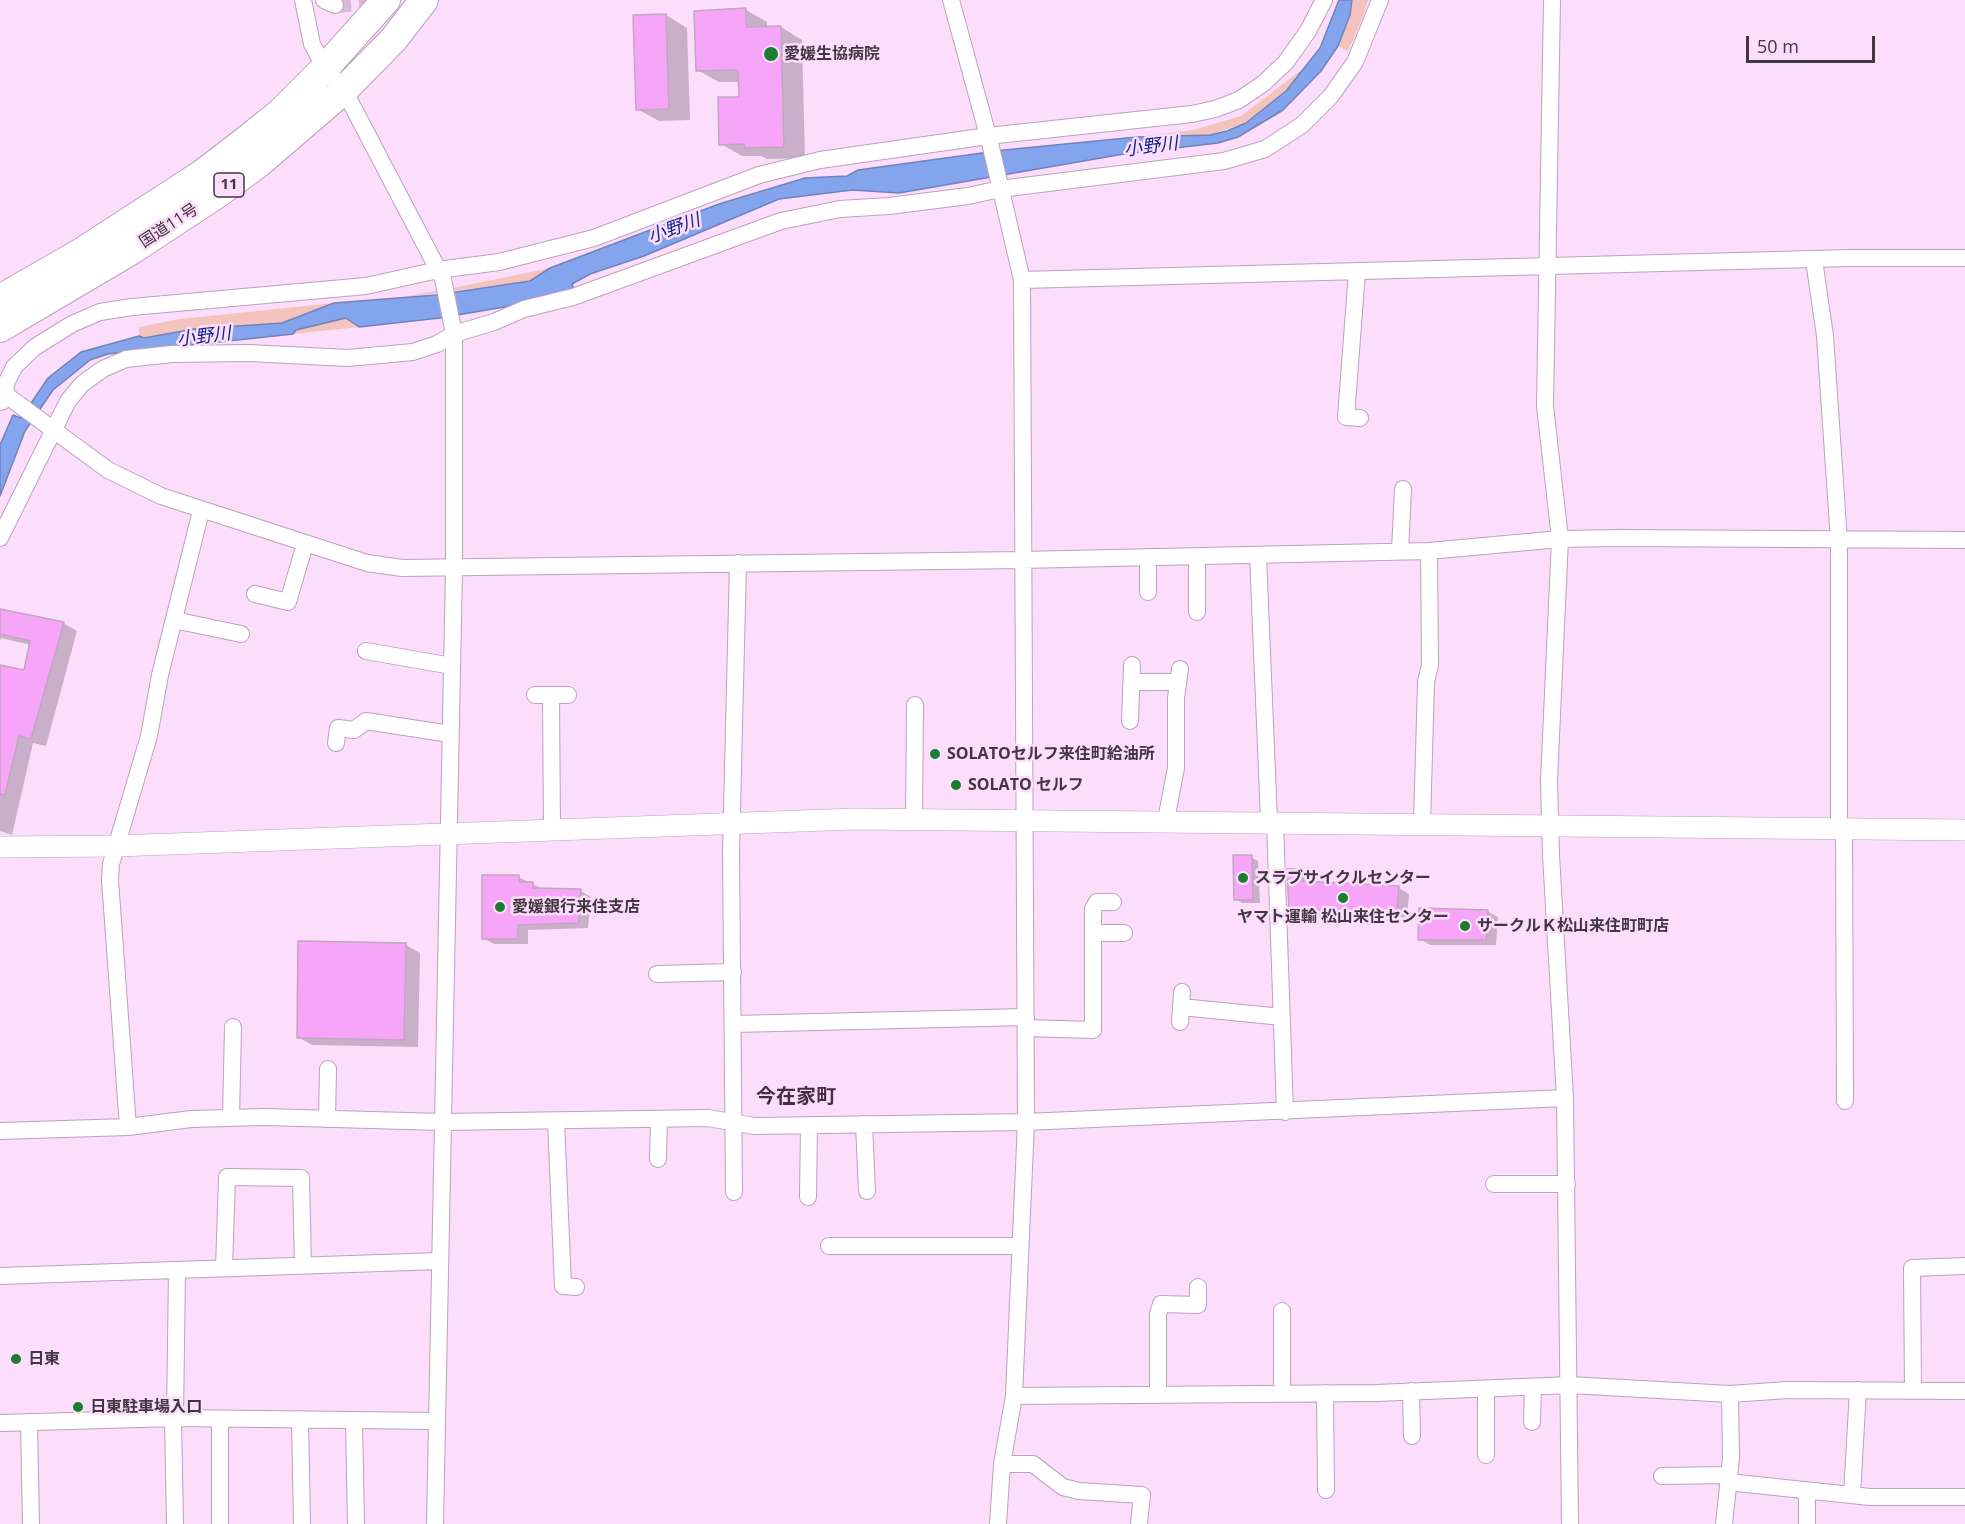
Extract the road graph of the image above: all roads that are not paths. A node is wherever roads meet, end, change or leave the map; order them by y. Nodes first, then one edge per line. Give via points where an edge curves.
1 (303, 0) edge
2 (386, 0) edge
3 (424, 0) edge
4 (951, 0) edge
5 (1323, 0) edge
6 (1380, 0) edge
7 (1552, 0) edge
8 (325, 68) junction
9 (344, 90) junction
10 (989, 140) junction
11 (999, 186) junction
12 (1965, 258) edge
13 (1814, 260) junction
14 (1546, 268) junction
15 (1357, 272) junction
16 (440, 275) junction
17 (1022, 280) junction
18 (0, 299) edge
19 (0, 328) edge
20 (453, 328) junction
21 (3, 395) edge
22 (1360, 418) dead end
23 (52, 430) junction
24 (1403, 489) dead end
25 (201, 511) junction
26 (0, 538) edge
27 (1560, 539) junction
28 (1965, 540) edge
29 (1839, 541) junction
30 (305, 544) junction
31 (1400, 551) junction
32 (1429, 551) junction
33 (1258, 555) junction
34 (1197, 556) junction
35 (1148, 557) junction
36 (1021, 560) junction
37 (738, 563) junction
38 (454, 569) junction
39 (1148, 592) dead end
40 (255, 594) dead end
41 (1197, 612) dead end
42 (174, 620) junction
43 (241, 634) dead end
44 (366, 651) dead end
45 (452, 666) junction
46 (568, 695) dead end
47 (915, 705) dead end
48 (1130, 721) dead end
49 (450, 734) junction
50 (336, 743) dead end
51 (914, 819) junction
52 (1023, 819) junction
53 (1166, 820) junction
54 (1272, 822) junction
55 (732, 823) junction
56 (1422, 823) junction
57 (1550, 825) junction
58 (1841, 829) junction
59 (1965, 830) edge
60 (552, 831) junction
61 (448, 835) junction
62 (116, 846) junction
63 (0, 847) edge
64 (1113, 902) dead end
65 (1094, 933) junction
66 (1124, 933) dead end
67 (733, 972) junction
68 (657, 974) dead end
69 (1181, 1007) dead end
70 (1282, 1017) junction
71 (1026, 1022) junction
72 (734, 1024) junction
73 (233, 1027) dead end
74 (328, 1070) dead end
75 (1565, 1098) junction
76 (1845, 1101) dead end
77 (1285, 1112) junction
78 (231, 1118) junction
79 (327, 1119) junction
80 (659, 1120) junction
81 (556, 1121) junction
82 (442, 1122) junction
83 (733, 1122) junction
84 (1026, 1122) junction
85 (864, 1124) junction
86 (809, 1125) junction
87 (128, 1127) junction
88 (0, 1131) edge
89 (658, 1159) dead end
90 (1494, 1184) dead end
91 (1567, 1184) junction
92 (867, 1191) dead end
93 (734, 1192) dead end
94 (808, 1197) dead end
95 (829, 1246) dead end
96 (1020, 1246) junction
97 (439, 1261) junction
98 (303, 1266) junction
99 (1965, 1266) edge
100 (224, 1268) junction
101 (177, 1270) junction
102 (0, 1275) edge
103 (576, 1287) dead end
104 (1198, 1287) dead end
105 (1282, 1311) dead end
106 (1570, 1385) junction
107 (1533, 1387) junction
108 (1486, 1389) junction
109 (1858, 1390) junction
110 (1913, 1390) junction
111 (1411, 1391) junction
112 (1965, 1391) edge
113 (1325, 1393) junction
114 (1282, 1394) junction
115 (1730, 1394) junction
116 (1158, 1395) junction
117 (1014, 1396) junction
118 (174, 1418) junction
119 (220, 1419) junction
120 (300, 1419) junction
121 (354, 1420) junction
122 (437, 1421) junction
123 (29, 1422) junction
124 (1532, 1422) dead end
125 (0, 1423) edge
126 (1412, 1436) dead end
127 (1486, 1455) dead end
128 (1002, 1464) junction
129 (1662, 1476) dead end
130 (1729, 1478) junction
131 (1326, 1490) dead end
132 (1807, 1490) junction
133 (1852, 1495) junction
134 (1965, 1497) edge
135 (31, 1524) edge
136 (175, 1524) edge
137 (219, 1524) edge
138 (302, 1524) edge
139 (356, 1524) edge
140 (435, 1524) edge
141 (998, 1524) edge
142 (1140, 1524) edge
143 (1570, 1524) edge
144 (1724, 1524) edge
145 (1807, 1524) edge

1 - 8 street via 312,44
2 - 8 highway, 国道11号 / 11
3 - 9 highway, 国道11号 / 11 via 394,39
4 - 10 street
5 - 10 street via 1308,31 1286,62 1239,100 1192,114
6 - 11 street via 1355,62 1331,96 1302,125 1265,149 1214,163
7 - 14 street
8 - 9 street
8 - 18 highway, 国道11号 / 11 via 280,113 202,174
9 - 16 street
9 - 19 highway, 国道11号 / 11 via 220,192 132,250
10 - 11 street
10 - 16 street via 820,160 727,186 594,238
11 - 17 street
11 - 20 street via 781,221 573,297 524,309 494,322
12 - 13 street
13 - 14 street
13 - 29 street via 1825,336
14 - 15 street
14 - 27 street via 1545,406
15 - 17 street
15 - 22 street via 1346,417
16 - 20 street
16 - 21 street via 100,312 35,347 14,367
17 - 36 street
20 - 23 street via 437,344 413,352 348,358 249,353 126,359 82,384
20 - 38 street
21 - 23 street
23 - 25 street via 108,470
23 - 26 street
24 - 31 street
25 - 30 street
25 - 42 street
27 - 29 street
27 - 32 street
27 - 57 street
28 - 29 street
29 - 58 street
30 - 38 street via 367,563
30 - 40 street via 288,602
31 - 32 street
31 - 33 street
32 - 56 street via 1430,664 1425,682
33 - 34 street
33 - 54 street
34 - 35 street
34 - 41 street
35 - 36 street
35 - 39 street
36 - 37 street
36 - 52 street
37 - 38 street
37 - 55 street
38 - 45 street
42 - 43 street
42 - 62 street via 149,736
44 - 45 street
45 - 49 street
46 - 60 street via 543,695
47 - 51 street
48 - 53 street via 1132,674 1179,675 1176,768
49 - 50 street via 366,721 354,730 338,728
49 - 61 street
51 - 52 street
51 - 55 street
52 - 53 street
52 - 71 street
53 - 54 street
54 - 56 street
54 - 70 street
55 - 60 street
55 - 67 street
56 - 57 street
57 - 58 street
57 - 75 street
58 - 59 street
58 - 76 street
60 - 61 street
61 - 62 street
61 - 82 street
62 - 63 street
62 - 87 street via 110,880
64 - 65 street via 1097,902 1093,909
65 - 66 street
65 - 71 street via 1093,1030
67 - 68 street
67 - 72 street
69 - 70 street
70 - 77 street
71 - 72 street
71 - 84 street
72 - 83 street
73 - 78 street
74 - 79 street
75 - 77 street
75 - 91 street
77 - 84 street
78 - 79 street
78 - 87 street
79 - 82 street
80 - 81 street
80 - 83 street via 708,1118
80 - 89 street
81 - 82 street
81 - 103 street via 563,1286
82 - 97 street
83 - 86 street via 754,1126
83 - 93 street
84 - 85 street
84 - 96 street
85 - 86 street
85 - 92 street
86 - 94 street
87 - 88 street
90 - 91 street
91 - 106 street
95 - 96 street via 873,1238
96 - 117 street
97 - 98 street
97 - 122 street
98 - 100 street
98 - 100 street via 301,1178 227,1177
99 - 110 street via 1912,1268
100 - 101 street
101 - 102 street
101 - 118 street
104 - 116 street via 1198,1305 1161,1304
105 - 114 street
106 - 107 street
106 - 115 street
106 - 143 street
107 - 108 street
107 - 124 street
108 - 111 street
108 - 127 street
109 - 110 street
109 - 115 street
109 - 133 street
110 - 112 street
111 - 113 street
111 - 126 street
113 - 114 street
113 - 131 street
114 - 116 street
115 - 130 street
116 - 117 street
117 - 128 street
118 - 119 street
118 - 123 street
118 - 136 street
119 - 120 street
119 - 137 street
120 - 121 street
120 - 138 street
121 - 122 street
121 - 139 street
122 - 140 street
123 - 125 street
123 - 135 street
128 - 141 street
128 - 142 street via 1033,1464 1063,1487 1079,1491 1142,1495
129 - 130 street
130 - 132 street
130 - 144 street
132 - 133 street
132 - 145 street
133 - 134 street

